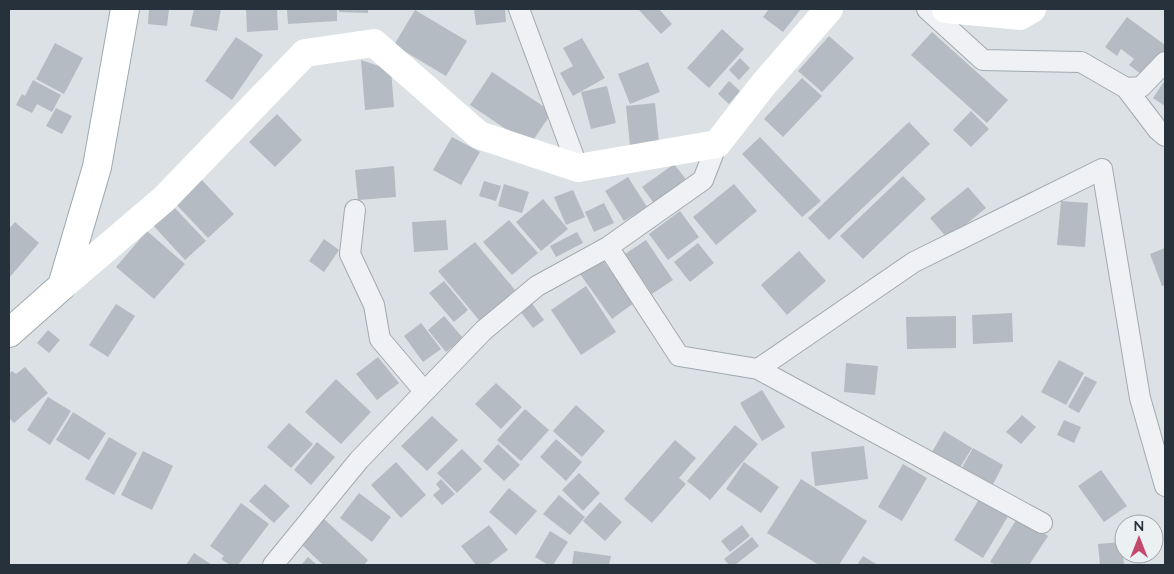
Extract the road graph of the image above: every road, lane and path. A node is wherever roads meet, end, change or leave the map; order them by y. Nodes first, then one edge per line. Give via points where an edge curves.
1 (125, 9) edge
2 (519, 9) edge
3 (829, 9) edge
4 (927, 9) edge
5 (946, 9) edge
6 (1032, 9) edge
7 (1165, 62) edge
8 (1126, 88) junction
9 (1165, 136) edge
10 (717, 144) junction
11 (578, 168) junction
12 (355, 210) dead end
13 (608, 247) junction
14 (62, 286) junction
15 (9, 333) edge
16 (758, 369) junction
17 (424, 391) junction
18 (1165, 486) edge
19 (1042, 523) dead end
20 (273, 565) edge

1 - 14 street via 97,167
2 - 11 street
3 - 10 street via 762,85
4 - 8 street via 983,60 1081,62
5 - 6 street via 1020,16
7 - 8 street via 1141,87
8 - 9 street
10 - 11 street
10 - 13 street via 703,180
11 - 14 street via 479,135 374,43 305,53 164,199
12 - 17 street via 350,254 374,305 380,339
13 - 16 street via 680,356
13 - 17 street via 537,286 484,330
14 - 15 street
16 - 18 street via 914,262 1102,169 1140,398
16 - 19 street
17 - 20 street via 359,460

